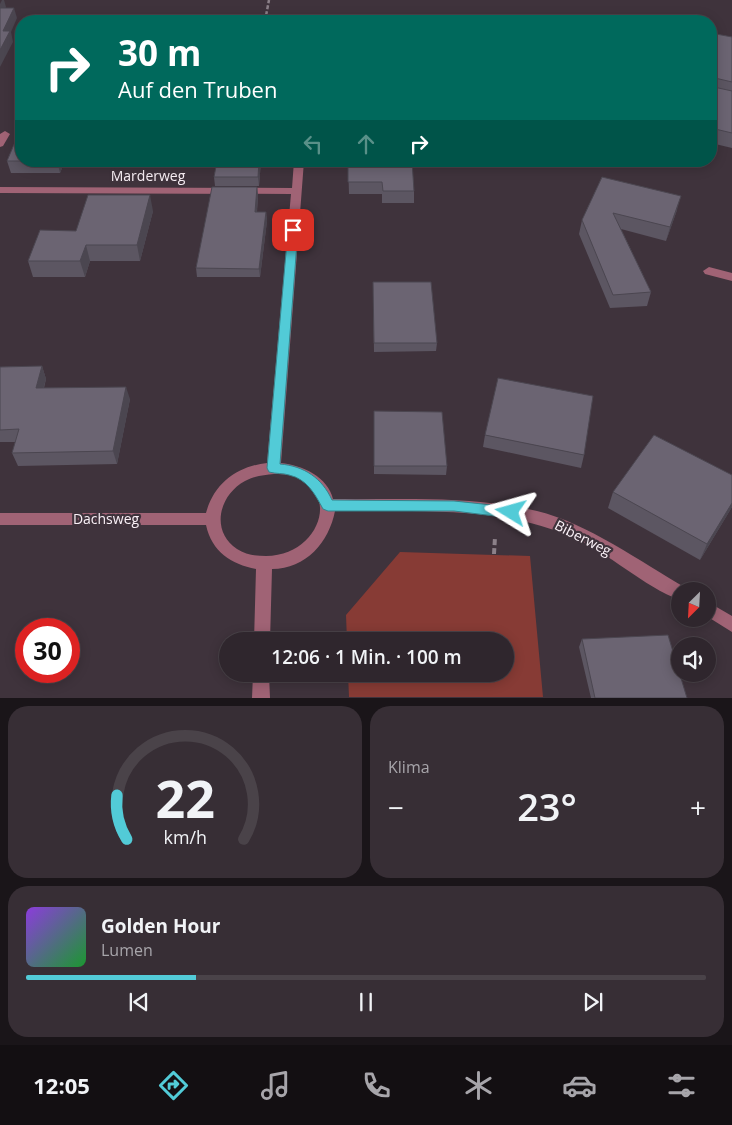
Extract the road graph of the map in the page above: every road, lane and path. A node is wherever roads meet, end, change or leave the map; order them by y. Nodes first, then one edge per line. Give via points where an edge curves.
1 (269, 0) edge
2 (266, 15) edge
3 (5, 134) dead end
4 (0, 144) edge
5 (298, 167) edge
6 (0, 190) edge
7 (296, 190) junction
8 (710, 271) dead end
9 (732, 277) edge
10 (274, 468) junction
11 (328, 505) junction
12 (0, 519) edge
13 (211, 519) junction
14 (264, 564) junction
15 (671, 588) edge
16 (716, 614) edge
17 (732, 625) edge
18 (262, 632) edge
19 (261, 682) edge
20 (261, 698) edge

1 - 2 path
3 - 4 street
5 - 7 street
6 - 7 street, Marderweg
7 - 10 street
8 - 9 street
10 - 11 street via 292,470 309,478 321,490
10 - 13 street via 250,472 231,483 217,499
11 - 14 street via 326,527 312,546 290,560
11 - 15 street, Biberweg via 454,506 538,517 579,533
12 - 13 street, Dachsweg
13 - 14 street via 215,536 226,550 243,560
14 - 18 street
16 - 17 street
19 - 20 street

